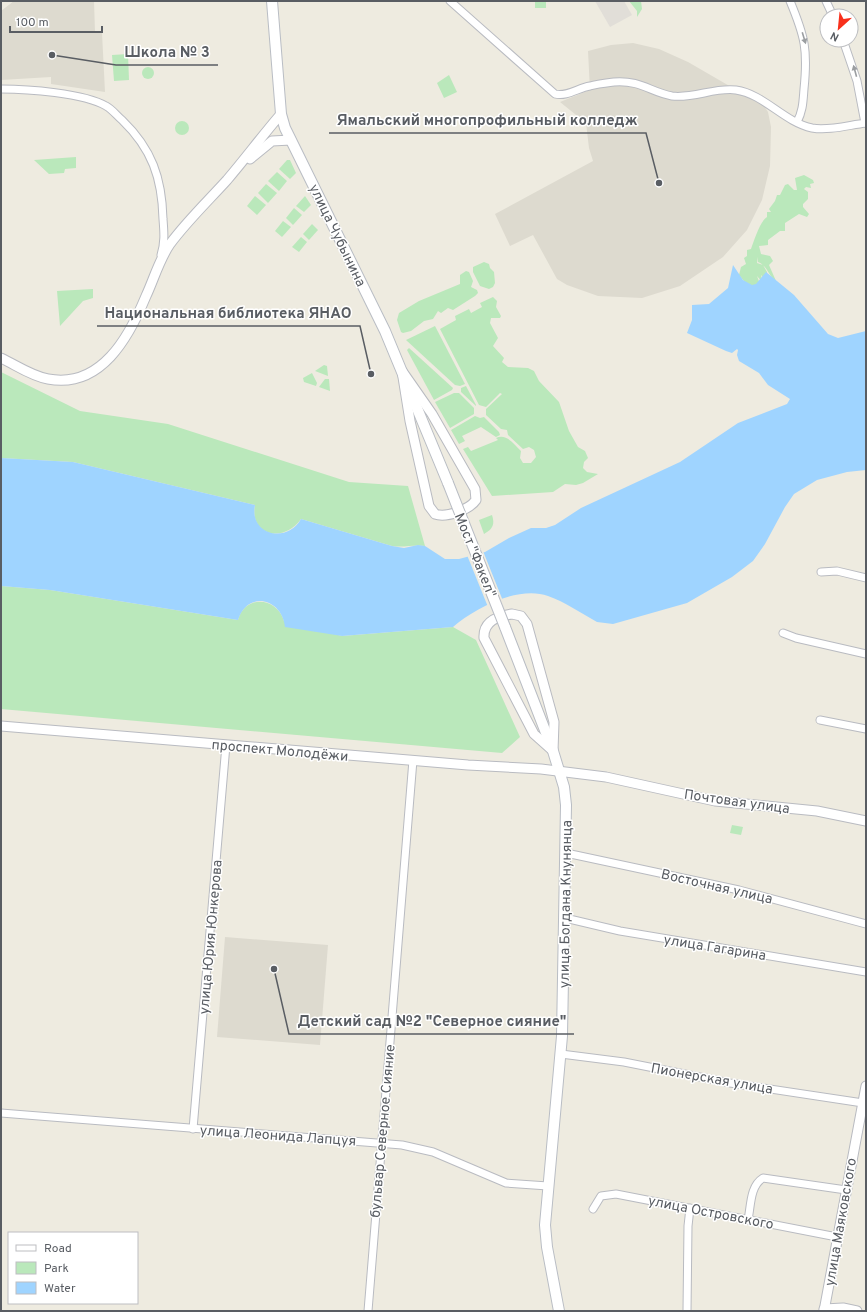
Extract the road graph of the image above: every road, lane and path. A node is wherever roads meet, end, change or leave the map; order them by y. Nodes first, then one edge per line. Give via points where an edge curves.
1 (272, 1) edge
2 (450, 1) edge
3 (790, 1) edge
4 (846, 48) edge
5 (1, 90) edge
6 (280, 114) junction
7 (797, 122) junction
8 (865, 123) edge
9 (291, 140) junction
10 (227, 180) junction
11 (157, 268) junction
12 (1, 358) edge
13 (402, 371) junction
14 (448, 483) joint
15 (821, 572) dead end
16 (866, 578) edge
17 (504, 627) joint
18 (783, 633) dead end
19 (866, 654) edge
20 (820, 720) dead end
21 (1, 726) edge
22 (866, 729) edge
23 (226, 745) junction
24 (553, 751) junction
25 (413, 760) junction
26 (560, 771) junction
27 (866, 821) edge
28 (566, 853) junction
29 (565, 918) junction
30 (866, 924) edge
31 (866, 972) edge
32 (561, 1054) junction
33 (866, 1088) edge
34 (863, 1103) junction
35 (1, 1113) edge
36 (193, 1129) junction
37 (381, 1143) junction
38 (548, 1186) junction
39 (846, 1190) junction
40 (690, 1208) junction
41 (593, 1209) dead end
42 (748, 1220) junction
43 (837, 1237) junction
44 (824, 1310) edge
45 (368, 1311) edge
46 (559, 1311) edge
47 (687, 1311) edge
48 (857, 1311) edge

1 - 6 main road, улица Чубынина
2 - 7 street via 555,94 565,95 590,86 627,82 647,86 672,96 737,90 753,96
3 -> 7 street via 804,36 807,53 802,108
8 -> 4 street via 858,81
5 - 11 street via 88,99 107,106 126,124 146,150 155,167 162,194 165,240
6 - 9 main road, улица Чубынина
6 - 10 street
7 - 8 street via 821,129
9 - 10 street via 279,139 268,143
9 - 13 main road, улица Чубынина
10 - 11 street via 174,239
11 - 12 street via 139,312 119,347 90,373 66,379 47,379
13 - 13 street via 429,506 435,514 444,516 471,506 476,500 475,489 432,414
13 - 14 main road, улица Чубынина
14 - 17 main road, Мост "Факел", bridge
15 - 16 street via 838,571
17 - 24 main road, улица Богдана Кнунянца
18 - 19 street
20 - 22 street
21 - 23 street, проспект Молодёжи
23 - 25 street, проспект Молодёжи
23 - 36 street, улица Юрия Юнкерова
24 - 24 street via 554,722 527,624 521,616 512,614 493,620 484,629 484,638 534,734
24 - 26 main road, улица Богдана Кнунянца
25 - 26 street, проспект Молодёжи
25 - 37 street, бульвар Северное Сияние
26 - 27 street, Почтовая улица via 634,782 716,801 817,811
26 - 28 main road, улица Богдана Кнунянца via 566,805
28 - 29 main road, улица Богдана Кнунянца
28 - 30 street, Восточная улица via 739,890
29 - 31 street, улица Гагарина via 620,931
29 - 32 main road, улица Богдана Кнунянца
32 - 34 street, Пионерская улица via 624,1062 719,1081
32 - 38 main road, улица Богдана Кнунянца
33 - 34 street, улица Маяковского
34 - 39 street, улица Маяковского
35 - 36 street, улица Леонида Лапцуя
36 - 37 street, улица Леонида Лапцуя
37 - 38 street, улица Леонида Лапцуя via 417,1147 434,1152 506,1183
37 - 45 street, бульвар Северное Сияние
38 - 46 main road, улица Богдана Кнунянца via 546,1236
39 - 42 street via 763,1178 753,1190
39 - 43 street, улица Маяковского
40 - 41 street, улица Островского via 616,1194 601,1196
40 - 42 street, улица Островского
40 - 47 street
42 - 43 street, улица Островского
43 - 44 street, улица Маяковского
44 - 48 street via 843,1308

